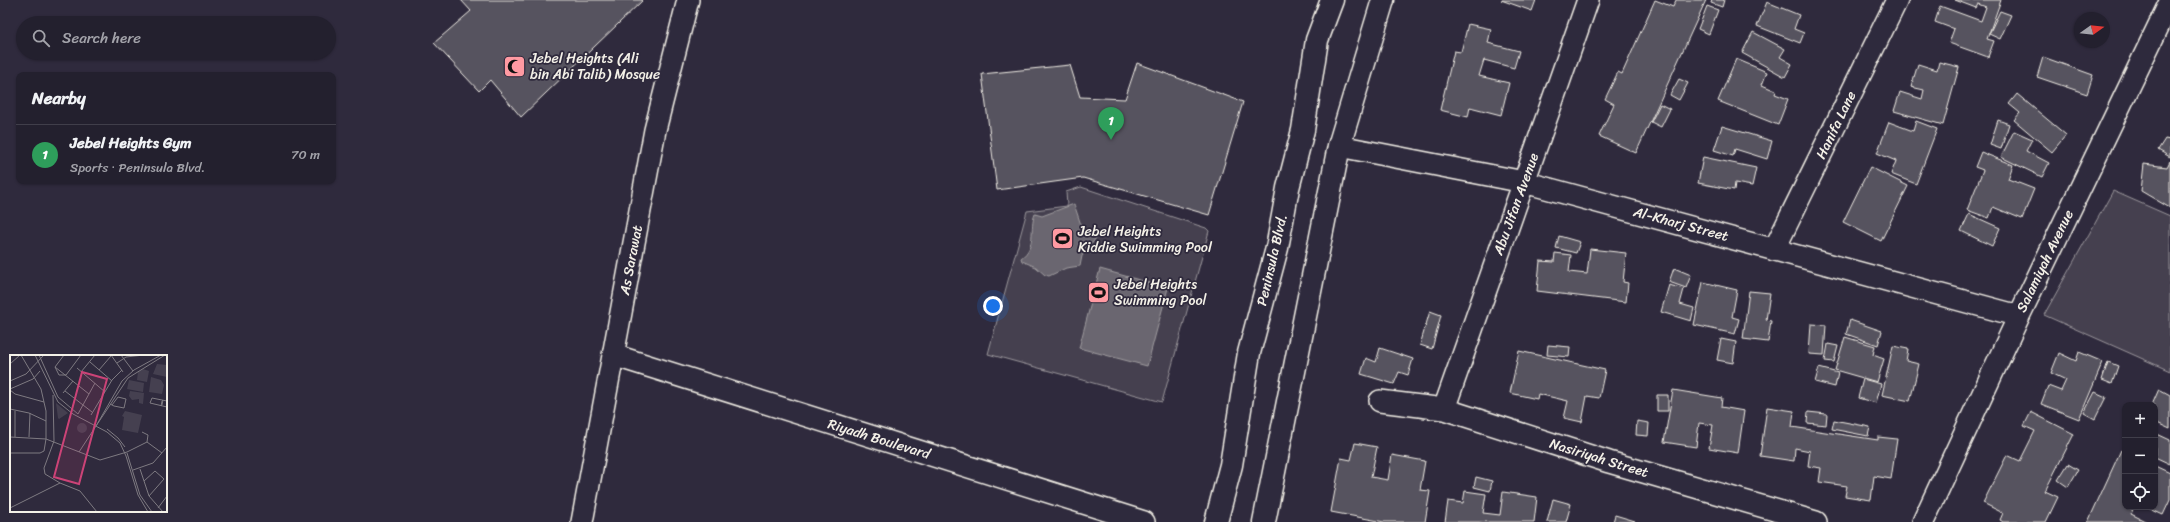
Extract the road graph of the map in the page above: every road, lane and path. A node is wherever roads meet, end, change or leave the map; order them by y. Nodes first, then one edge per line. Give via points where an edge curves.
1 (688, 0) edge
2 (1332, 0) edge
3 (1383, 0) edge
4 (1588, 0) edge
5 (1897, 0) edge
6 (2170, 2) edge
7 (1340, 146) junction
8 (1524, 182) junction
9 (1774, 250) junction
10 (2019, 316) junction
11 (613, 355) junction
12 (1380, 401) dead end
13 (1444, 409) junction
14 (582, 522) edge
15 (1144, 522) edge
16 (1216, 522) edge
17 (1264, 522) edge
18 (1816, 522) edge
19 (1924, 522) edge

1 - 11 street, As Sarawat via 655,130
2 - 16 main road, Peninsula Blvd. via 1317,40 1303,130 1288,188 1277,248 1249,353 1231,465
3 - 7 main road
4 - 8 street, Abu Jifan Avenue
5 - 9 street, Hanifa Lane
6 - 10 street, Salamiyah Avenue
7 - 8 street, Al-Kharj Street
7 - 17 main road
8 - 9 street, Al-Kharj Street
8 - 13 street, Abu Jifan Avenue
9 - 10 street, Al-Kharj Street
10 - 19 street, Salamiyah Avenue
11 - 14 street, As Sarawat
11 - 15 street, Riyadh Boulevard
12 - 13 street, Nasiriyah Street
13 - 18 street, Nasiriyah Street via 1609,462

